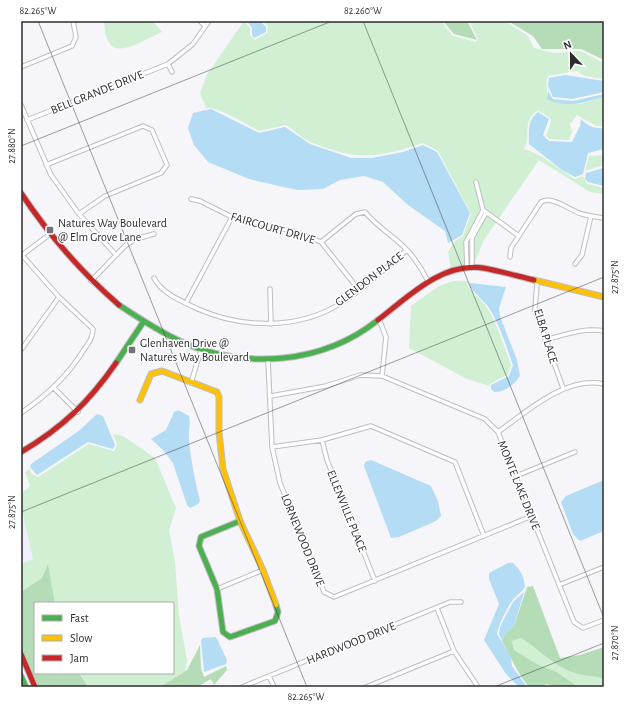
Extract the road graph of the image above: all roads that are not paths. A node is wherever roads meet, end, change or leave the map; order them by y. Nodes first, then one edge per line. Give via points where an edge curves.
1 (73, 21) edge
2 (200, 21) edge
3 (209, 21) edge
4 (205, 26) junction
5 (168, 64) junction
6 (21, 67) edge
7 (172, 72) dead end
8 (21, 105) edge
9 (27, 120) junction
10 (46, 165) junction
11 (476, 182) dead end
12 (21, 193) edge
13 (191, 199) dead end
14 (484, 212) junction
15 (79, 214) junction
16 (591, 216) junction
17 (232, 217) junction
18 (604, 218) edge
19 (50, 234) junction
20 (154, 234) dead end
21 (519, 236) junction
22 (321, 242) junction
23 (407, 250) junction
24 (472, 253) junction
25 (465, 254) junction
26 (21, 255) edge
27 (116, 255) junction
28 (510, 257) dead end
29 (575, 264) dead end
30 (469, 268) junction
31 (154, 278) dead end
32 (91, 281) junction
33 (428, 281) junction
34 (537, 283) junction
35 (270, 289) dead end
36 (358, 290) junction
37 (59, 297) junction
38 (604, 297) edge
39 (186, 303) junction
40 (379, 319) junction
41 (144, 321) junction
42 (271, 324) junction
43 (604, 331) edge
44 (545, 340) junction
45 (21, 350) edge
46 (201, 350) junction
47 (268, 360) junction
48 (382, 376) junction
49 (190, 384) junction
50 (604, 384) edge
51 (54, 388) junction
52 (563, 388) junction
53 (271, 396) junction
54 (140, 400) dead end
55 (78, 412) junction
56 (21, 414) edge
57 (498, 432) junction
58 (322, 440) junction
59 (272, 447) junction
60 (21, 452) edge
61 (575, 452) dead end
62 (516, 476) junction
63 (532, 516) junction
64 (240, 521) junction
65 (484, 536) junction
66 (604, 567) edge
67 (263, 570) junction
68 (374, 581) junction
69 (559, 585) junction
70 (217, 589) junction
71 (461, 602) dead end
72 (437, 608) junction
73 (604, 620) edge
74 (454, 651) junction
75 (21, 654) edge
76 (21, 676) edge
77 (269, 676) junction
78 (26, 687) edge
79 (35, 687) edge
80 (242, 687) edge
81 (274, 687) edge
82 (368, 687) edge
83 (478, 687) edge

1 - 6 street via 76,37 72,46
2 - 4 street
3 - 4 street, BELL GRANDE DRIVE
4 - 5 street, BELL GRANDE DRIVE via 193,44
5 - 7 street
5 - 9 street, BELL GRANDE DRIVE
8 - 9 street
9 - 10 street
10 - 15 street
10 - 15 street via 143,126 152,130 167,165 161,173 105,196
11 - 14 street
12 - 19 street
13 - 17 street, FAIRCOURT DRIVE
14 - 21 street
14 - 24 street via 472,238
14 - 25 street via 467,237
15 - 27 street
16 - 18 street
16 - 21 street via 551,200 544,200
16 - 29 street via 582,254
17 - 22 street, FAIRCOURT DRIVE via 296,232
17 - 39 street
19 - 26 street
19 - 32 street
20 - 27 street via 135,239
21 - 28 street
22 - 23 street via 356,214 365,212 374,224
22 - 36 street, FAIRCOURT DRIVE
23 - 33 street
23 - 36 street, GLENDON PLACE
24 - 25 street
24 - 30 street
25 - 30 street
26 - 37 street
27 - 32 street
30 - 33 street via 445,272
30 - 34 street via 482,268
31 - 39 street, GLENDON PLACE via 158,286
32 - 41 street
33 - 40 street
34 - 38 street
34 - 44 street, ELBA PLACE via 535,310
35 - 42 street
36 - 42 street, GLENDON PLACE via 337,305 303,319
37 - 45 street
37 - 51 street via 93,329 93,336 73,367
39 - 42 street, GLENDON PLACE via 211,315 235,322
40 - 47 street via 355,336 312,354
40 - 48 street via 386,337
41 - 46 street
41 - 55 street via 102,385
43 - 44 street via 572,333
44 - 52 street, ELBA PLACE
46 - 47 street via 229,357
46 - 49 street
47 - 53 street, LORNEWOOD DRIVE
48 - 53 street, MONTE LAKE DRIVE via 360,376 326,386
48 - 57 street, MONTE LAKE DRIVE via 485,419
49 - 54 street via 162,371 151,374
49 - 64 street via 212,389 219,397 223,469
50 - 52 street via 579,383
51 - 55 street
51 - 56 street
52 - 57 street
53 - 59 street, LORNEWOOD DRIVE
55 - 60 street via 53,433
57 - 62 street, MONTE LAKE DRIVE
58 - 59 street
58 - 65 street via 371,426 455,462
58 - 68 street, ELLENVILLE PLACE via 327,460
59 - 68 street, LORNEWOOD DRIVE via 280,482 324,592 334,597
61 - 62 street
62 - 63 street, MONTE LAKE DRIVE
63 - 65 street, LORNEWOOD DRIVE
63 - 69 street, MONTE LAKE DRIVE
64 - 67 street
64 - 70 street via 201,537 199,546
65 - 68 street, LORNEWOOD DRIVE
66 - 69 street
67 - 70 street
67 - 70 street via 278,612 274,621 230,637 222,632
69 - 73 street, MONTE LAKE DRIVE via 574,622 582,628
71 - 72 street, HARDWOOD DRIVE via 450,602
72 - 74 street
72 - 77 street, HARDWOOD DRIVE
74 - 82 street
74 - 83 street
75 - 79 street
76 - 78 street
77 - 80 street, HARDWOOD DRIVE
77 - 81 street

